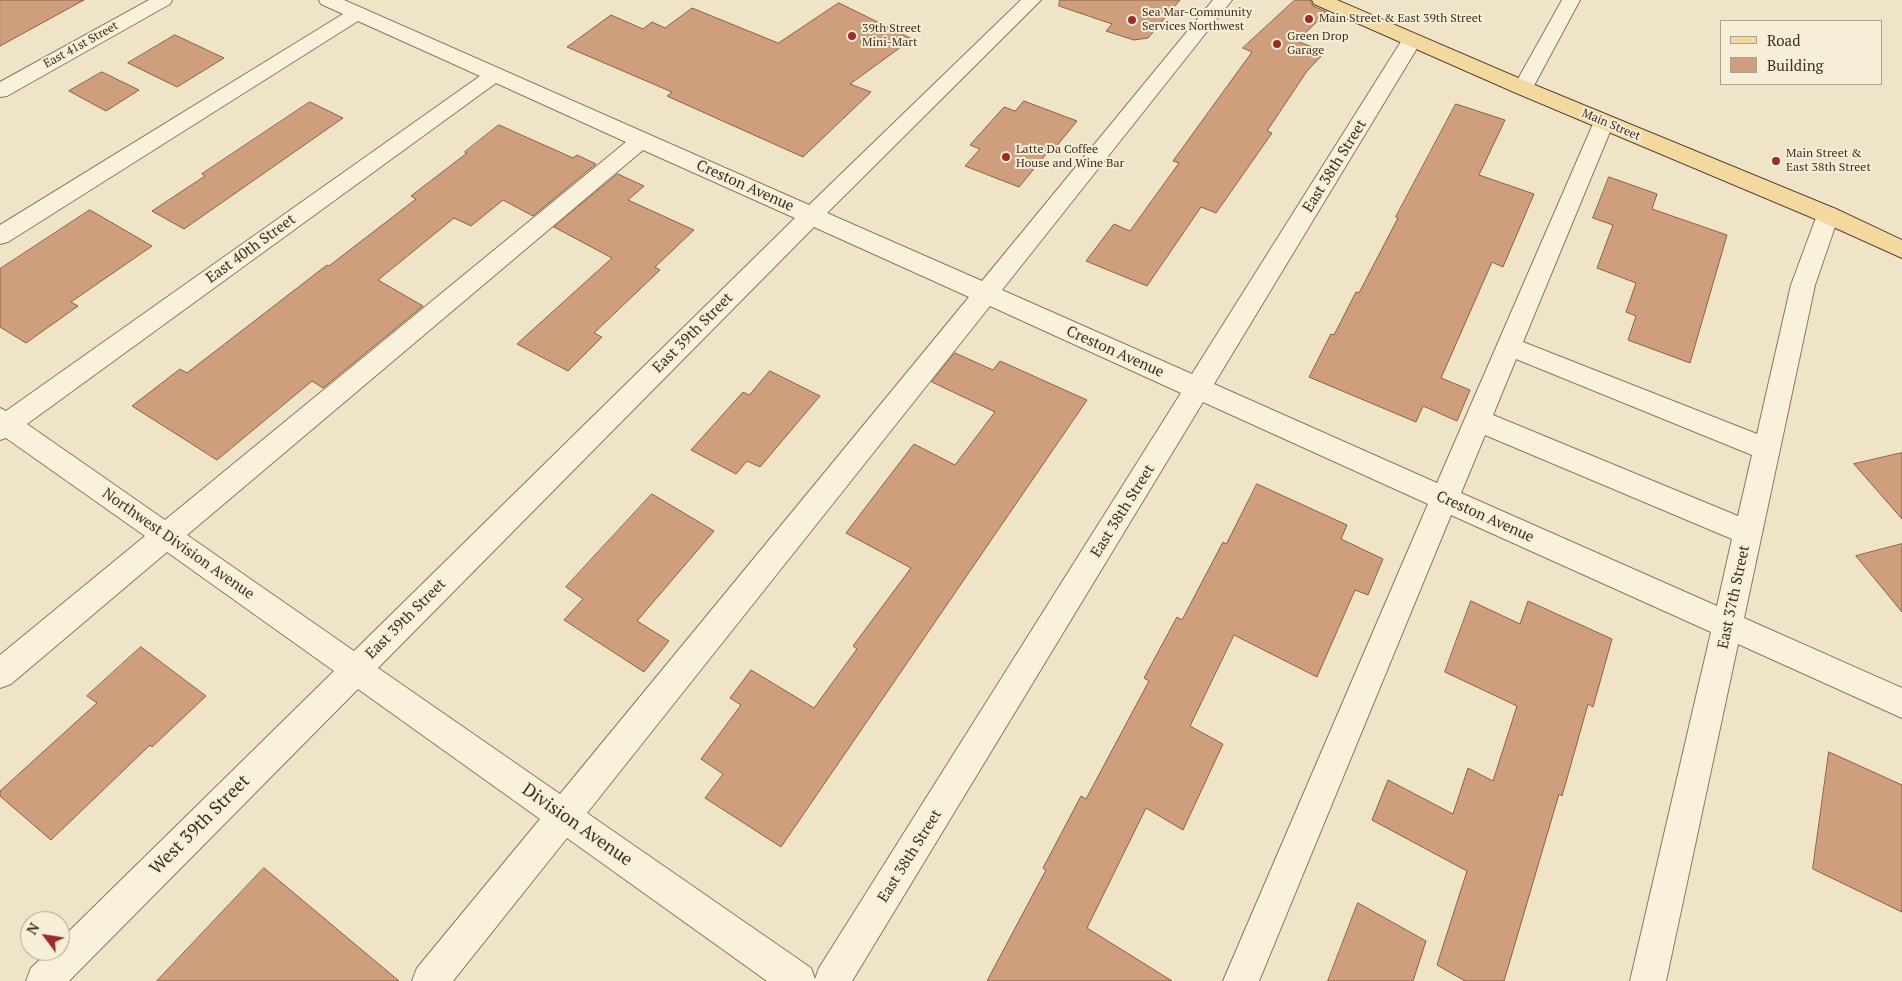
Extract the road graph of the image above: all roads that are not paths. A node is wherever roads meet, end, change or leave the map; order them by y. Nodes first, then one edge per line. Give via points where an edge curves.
1 (163, 0) edge
2 (328, 0) edge
3 (1032, 0) edge
4 (1223, 0) edge
5 (1321, 0) edge
6 (1571, 0) edge
7 (357, 13) junction
8 (1412, 40) junction
9 (494, 75) junction
10 (1523, 88) junction
11 (0, 91) edge
12 (1603, 122) junction
13 (641, 140) junction
14 (1828, 215) junction
15 (810, 216) junction
16 (0, 236) edge
17 (1902, 250) edge
18 (986, 294) junction
19 (1508, 346) junction
20 (1198, 389) junction
21 (1477, 420) junction
22 (2, 424) edge
23 (1766, 450) junction
24 (1444, 498) junction
25 (1748, 534) junction
26 (166, 535) junction
27 (1728, 626) junction
28 (356, 669) junction
29 (0, 674) edge
30 (1902, 703) edge
31 (564, 815) junction
32 (44, 981) edge
33 (430, 981) edge
34 (798, 981) edge
35 (832, 981) edge
36 (1241, 981) edge
37 (1648, 981) edge

1 - 11 street, East 41st Street
2 - 7 street, Creston Avenue
3 - 15 street, East 39th Street
4 - 18 street
5 - 8 main road, Main Street
6 - 10 street
7 - 9 street, Creston Avenue
7 - 16 street
8 - 10 main road, Main Street
8 - 20 street, East 38th Street
9 - 13 street, Creston Avenue
9 - 22 street, East 40th Street
10 - 12 main road, Main Street
12 - 14 main road, Main Street
12 - 19 street
13 - 15 street, Creston Avenue
13 - 26 street
14 - 17 main road, Main Street
14 - 23 street, East 37th Street via 1802,285
15 - 18 street, Creston Avenue
15 - 28 street, East 39th Street
18 - 20 street, Creston Avenue
18 - 31 street
19 - 21 street
19 - 23 street
20 - 24 street, Creston Avenue
20 - 35 street, East 38th Street
21 - 24 street
21 - 25 street
22 - 26 street, Northwest Division Avenue
23 - 25 street, East 37th Street
24 - 27 street, Creston Avenue
24 - 36 street
25 - 27 street, East 37th Street
26 - 28 street, Northwest Division Avenue
26 - 29 street
27 - 30 street, Creston Avenue
27 - 37 street, East 37th Street
28 - 31 street, Division Avenue
28 - 32 street, West 39th Street
31 - 33 street
31 - 34 street, Division Avenue

